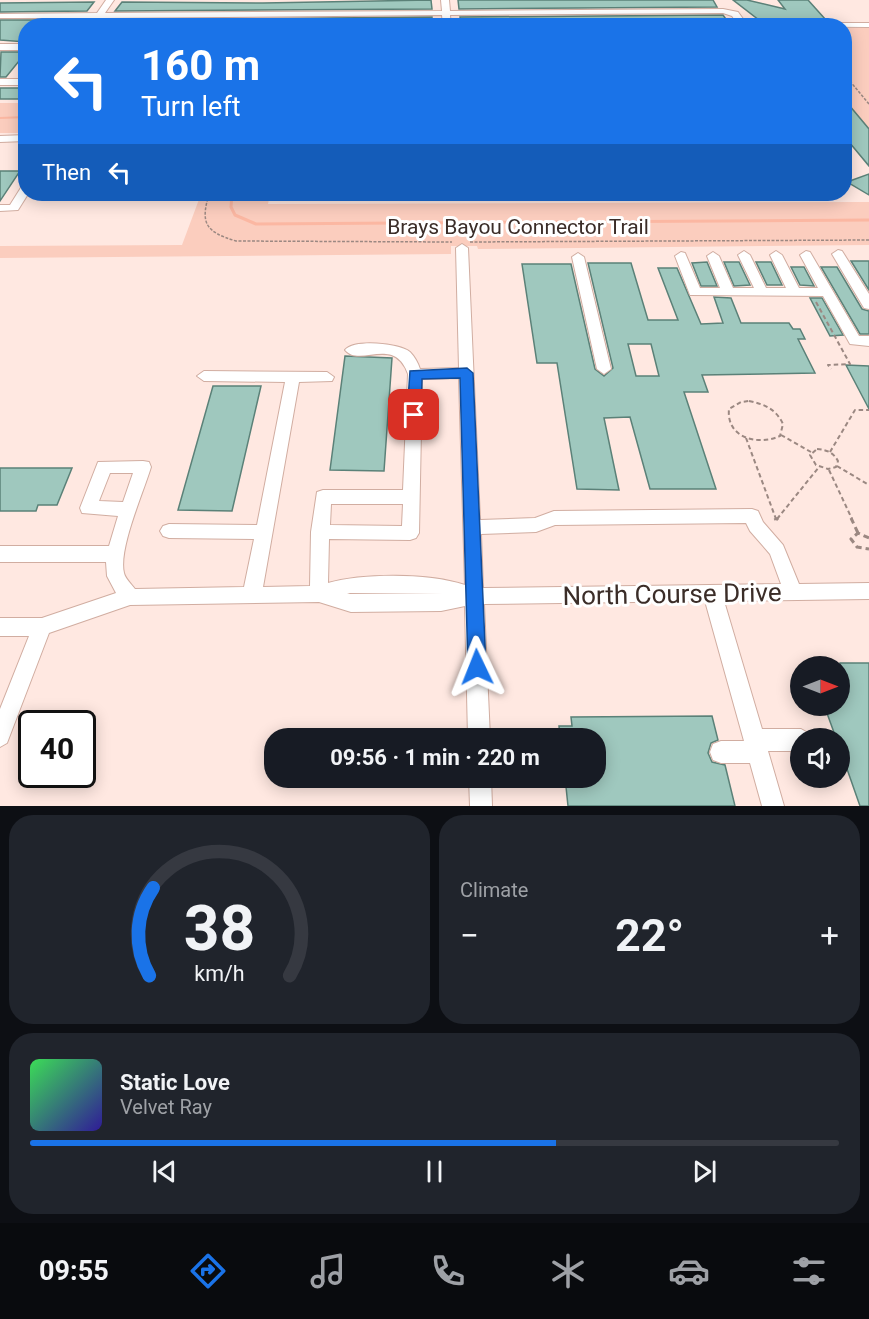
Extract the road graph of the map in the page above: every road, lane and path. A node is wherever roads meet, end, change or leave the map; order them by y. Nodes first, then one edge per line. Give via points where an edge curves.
1 (110, 0) edge
2 (445, 0) edge
3 (446, 13) junction
4 (100, 15) junction
5 (0, 16) edge
6 (98, 18) edge
7 (446, 18) edge
8 (737, 18) edge
9 (852, 25) edge
10 (869, 25) edge
11 (18, 46) edge
12 (0, 47) edge
13 (0, 82) edge
14 (18, 82) edge
15 (852, 84) edge
16 (869, 105) edge
17 (1, 138) edge
18 (18, 138) edge
19 (18, 201) edge
20 (207, 201) edge
21 (0, 208) edge
22 (869, 240) edge
23 (462, 248) dead end
24 (838, 254) dead end
25 (744, 255) dead end
26 (776, 255) dead end
27 (806, 255) dead end
28 (681, 256) dead end
29 (713, 256) dead end
30 (578, 257) dead end
31 (728, 292) junction
32 (762, 292) junction
33 (795, 292) junction
34 (810, 292) junction
35 (827, 292) junction
36 (869, 305) edge
37 (869, 342) edge
38 (352, 350) dead end
39 (604, 369) dead end
40 (831, 369) dead end
41 (467, 373) junction
42 (415, 374) junction
43 (204, 376) dead end
44 (293, 376) junction
45 (327, 377) dead end
46 (869, 410) edge
47 (781, 435) junction
48 (746, 438) junction
49 (811, 452) junction
50 (830, 452) junction
51 (837, 466) junction
52 (819, 467) junction
53 (829, 470) junction
54 (869, 484) edge
55 (411, 497) junction
56 (130, 508) dead end
57 (472, 527) junction
58 (169, 531) dead end
59 (264, 532) junction
60 (320, 532) junction
61 (858, 533) junction
62 (869, 538) edge
63 (868, 550) edge
64 (0, 554) edge
65 (116, 554) junction
66 (869, 555) edge
67 (869, 591) edge
68 (793, 592) junction
69 (712, 593) junction
70 (319, 594) junction
71 (252, 595) junction
72 (474, 596) junction
73 (130, 597) junction
74 (0, 627) edge
75 (42, 627) junction
76 (479, 728) edge
77 (0, 736) edge
78 (790, 741) edge
79 (755, 746) junction
80 (721, 752) dead end
81 (480, 788) edge
82 (481, 806) edge
83 (772, 806) edge

1 - 4 street
2 - 3 street
3 - 4 street
3 - 7 street
3 - 8 street via 732,12
4 - 5 street
4 - 6 street
9 - 10 street
11 - 12 street
13 - 14 street
15 - 16 path
17 - 18 street
19 - 21 street via 14,208
20 - 22 path, Brays Bayou Connector Trail via 202,214 206,227 223,238 257,243
23 - 41 street
24 - 36 street
25 - 32 street
26 - 33 street
27 - 35 street
28 - 31 street via 695,292
29 - 31 street
30 - 39 street
31 - 32 street
32 - 33 street
33 - 34 street
34 - 35 street
34 - 40 path via 850,364 828,364
35 - 37 street via 855,341
38 - 42 street via 394,350 412,362
41 - 42 street
41 - 57 street
42 - 55 street
43 - 44 street
44 - 45 street
44 - 59 street
46 - 50 path via 855,410
47 - 48 path via 766,442
47 - 48 path via 783,424 775,411 749,401 734,405 727,416 733,429
47 - 49 path
48 - 52 path via 776,520
49 - 50 path via 817,448
49 - 52 path via 810,458
50 - 51 path via 837,458
51 - 53 path
51 - 54 path
52 - 53 path
53 - 61 path
55 - 60 street via 323,497
55 - 60 street via 410,533
56 - 65 street
57 - 68 street via 536,525 554,518 752,516 777,550
57 - 72 street
58 - 59 street
59 - 71 street
60 - 70 street
61 - 62 path
61 - 63 path via 851,537 852,542
63 - 66 path
64 - 65 street
65 - 73 street via 115,574
67 - 68 street, North Course Drive
68 - 69 street, North Course Drive
69 - 72 street, North Course Drive
69 - 79 street
70 - 71 street, North Course Drive
70 - 72 street, North Course Drive via 351,604 441,603
71 - 73 street, North Course Drive
72 - 76 street
73 - 75 street, North Course Drive
74 - 75 street, North Course Drive
75 - 77 street
78 - 79 street
79 - 80 street
79 - 83 street
81 - 82 street

